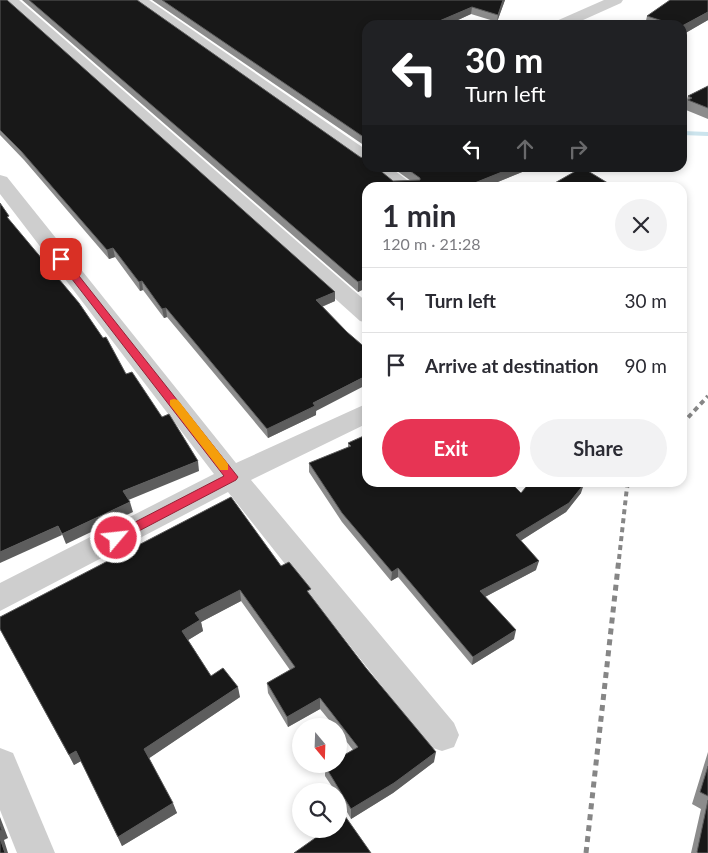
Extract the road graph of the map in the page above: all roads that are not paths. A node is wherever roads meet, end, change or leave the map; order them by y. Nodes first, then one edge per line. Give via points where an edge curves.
1 (10, 0) edge
2 (616, 0) edge
3 (141, 1) edge
4 (570, 20) edge
5 (362, 156) edge
6 (385, 172) edge
7 (0, 181) edge
8 (399, 182) edge
9 (362, 311) edge
10 (362, 415) edge
11 (232, 477) junction
12 (0, 598) edge
13 (442, 735) dead end
14 (0, 765) edge
15 (36, 853) edge

1 - 9 street
2 - 4 street
3 - 5 street
6 - 8 street
7 - 11 street
10 - 11 street
11 - 12 street
11 - 13 street
14 - 15 street

